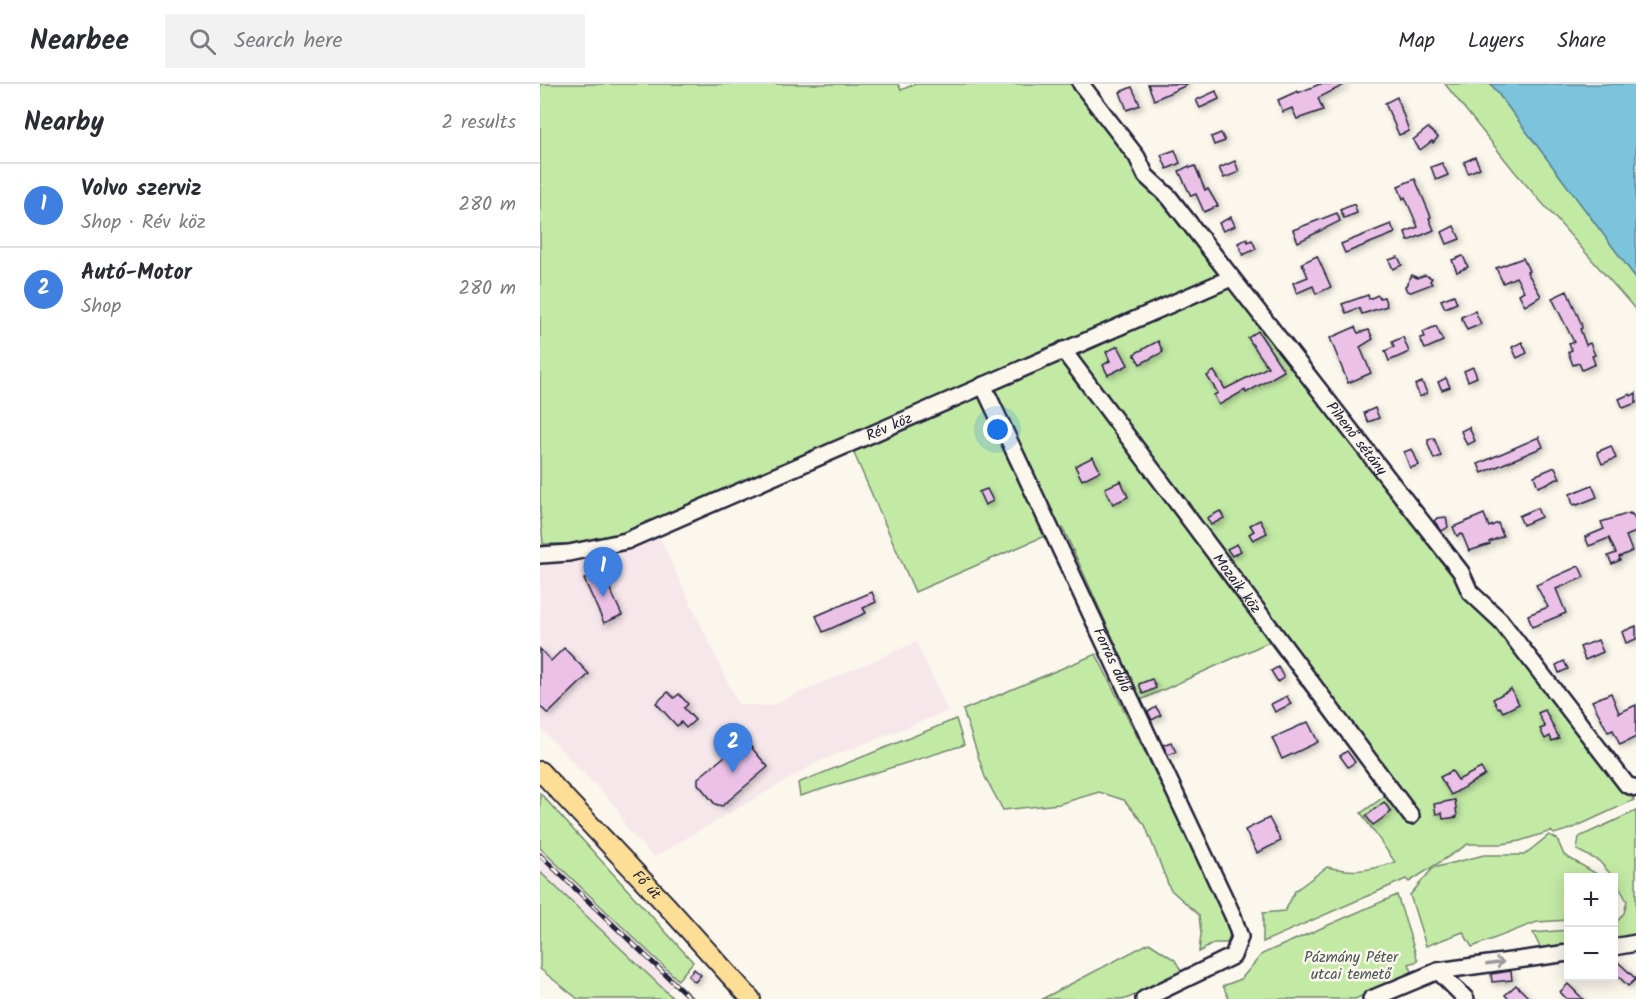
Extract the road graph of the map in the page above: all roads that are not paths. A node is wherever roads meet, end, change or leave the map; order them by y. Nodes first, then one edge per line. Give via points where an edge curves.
1 (1081, 84) edge
2 (1231, 278) junction
3 (1063, 350) junction
4 (983, 385) junction
5 (540, 555) edge
6 (540, 771) edge
7 (1636, 788) edge
8 (1411, 816) dead end
9 (1636, 943) edge
10 (1618, 945) edge
11 (1564, 954) edge
12 (1438, 971) junction
13 (751, 999) edge
14 (1144, 999) edge
15 (1371, 999) edge
16 (1466, 999) edge

1 - 2 street, Pihenő sétány via 1137,158 1146,176 1169,197
2 - 3 street, Rév köz
2 - 7 street, Pihenő sétány via 1461,572 1470,592 1500,620 1627,785
3 - 4 street, Rév köz
3 - 8 street, Mozaik köz
4 - 5 street, Rév köz via 626,541
4 - 14 street, Forrás dűlő via 1240,937 1233,956
6 - 13 main road, Fő út
9 - 10 street
12 -> 11 street
12 - 15 street
12 - 16 street

